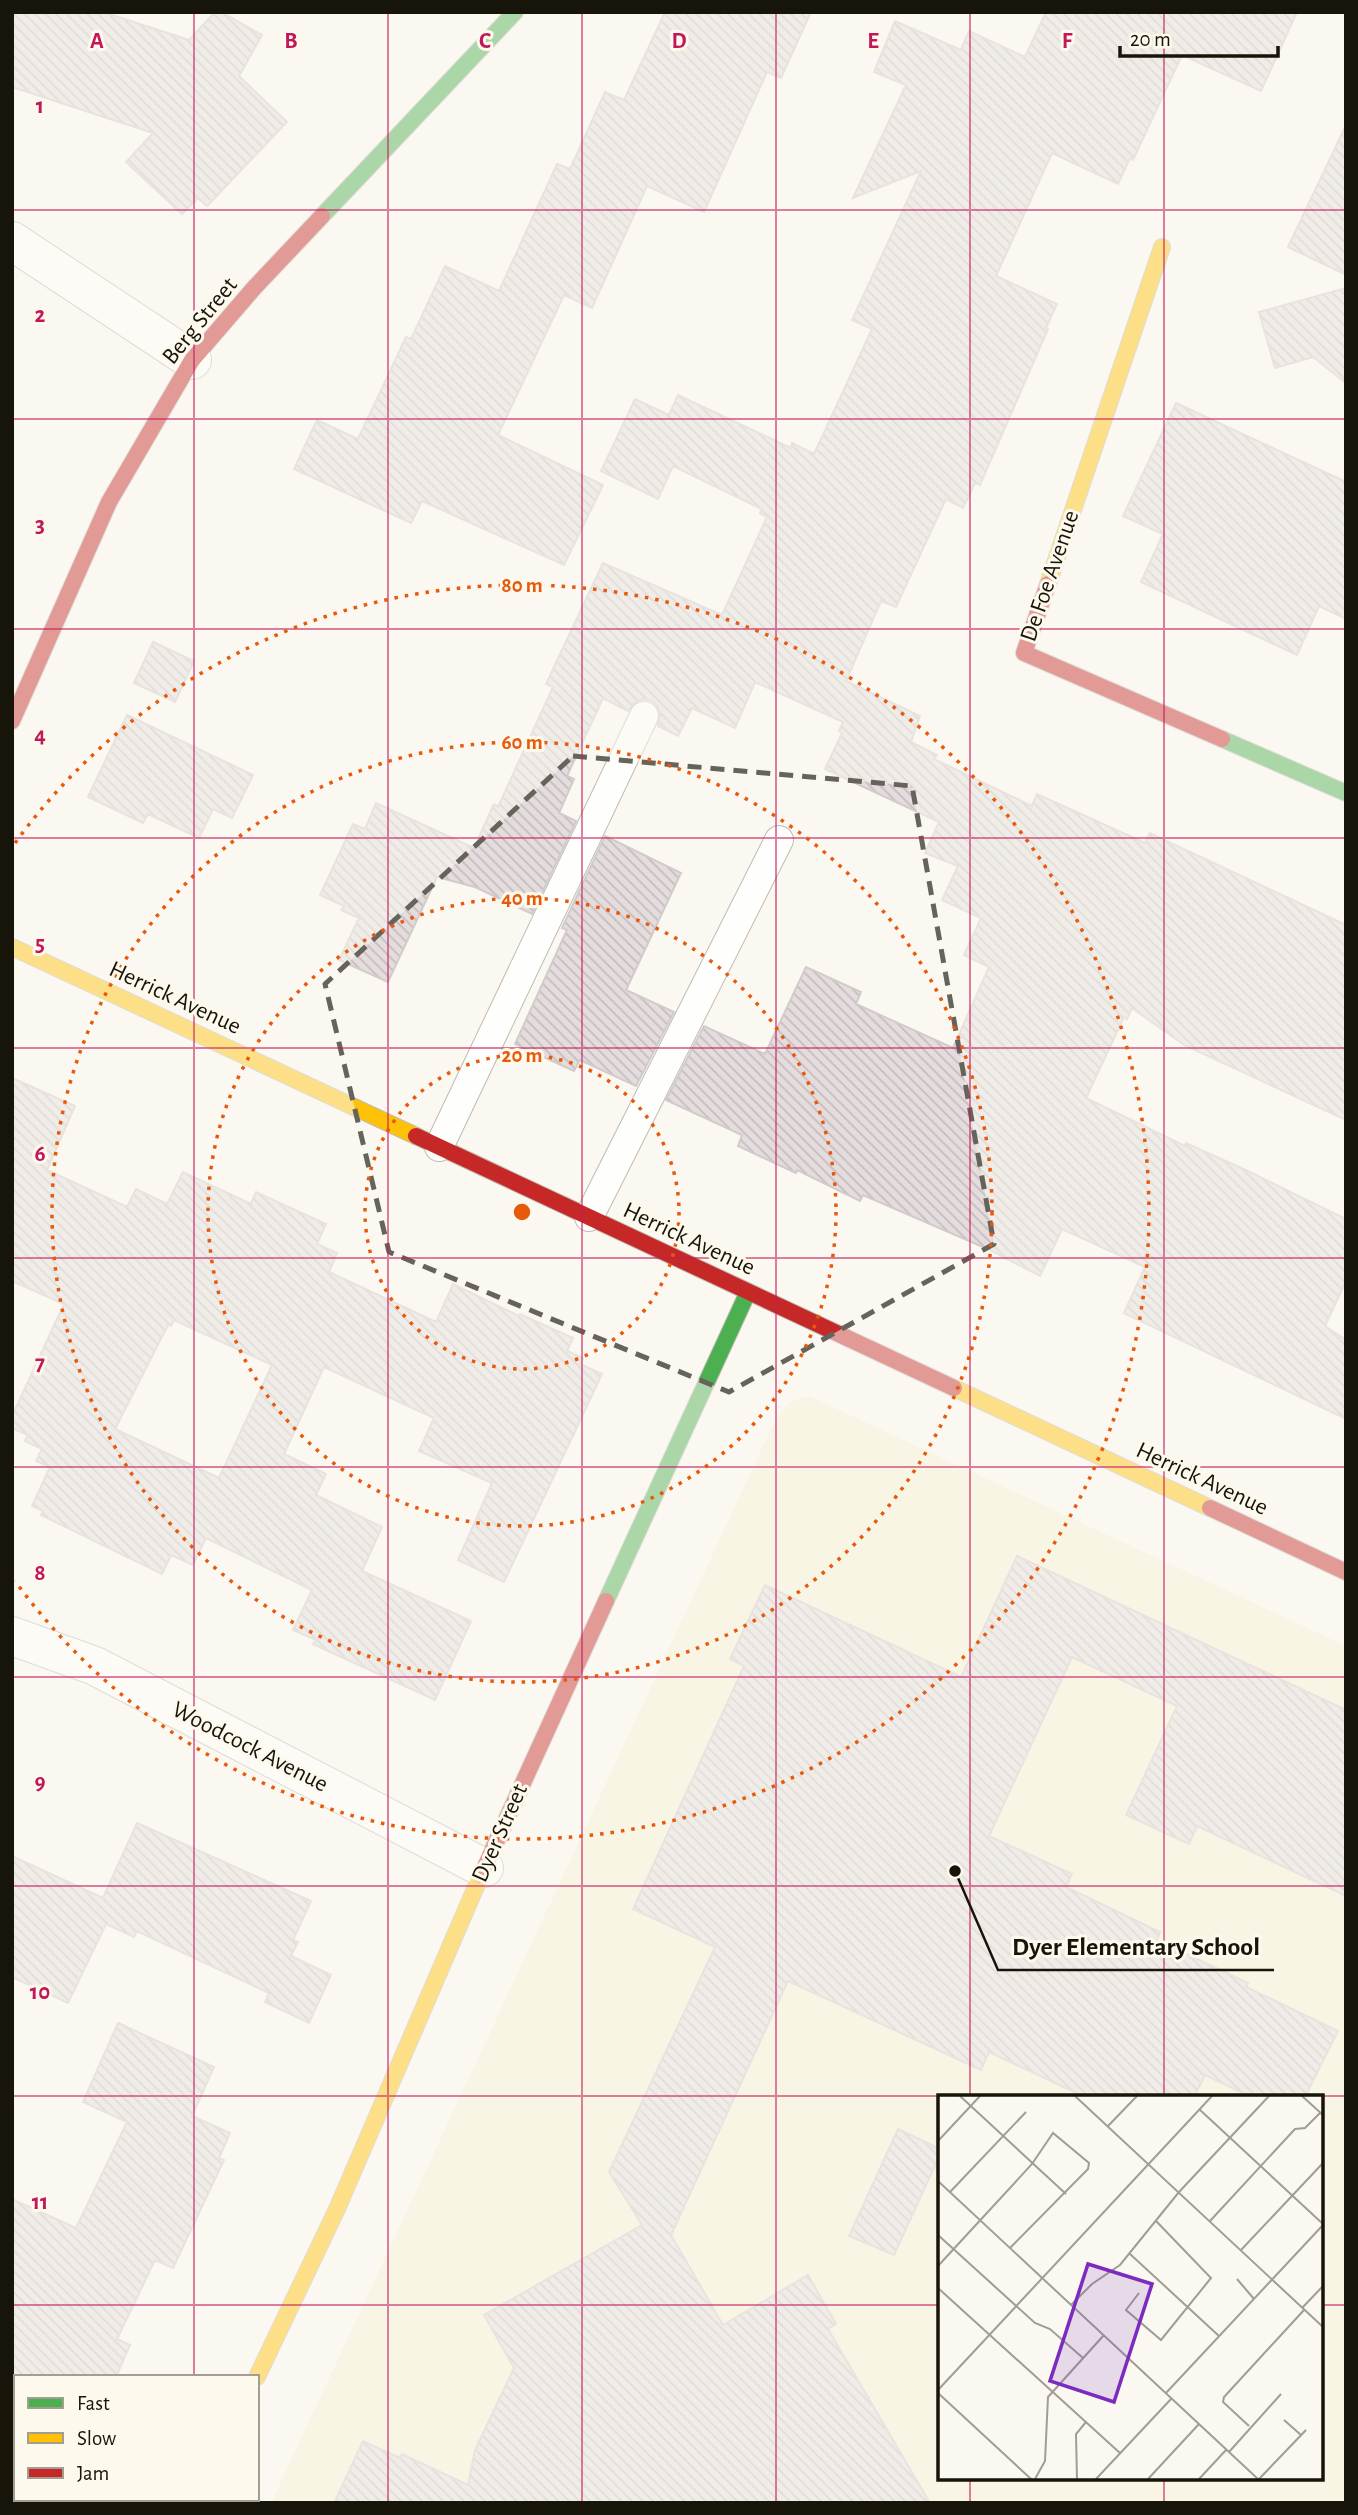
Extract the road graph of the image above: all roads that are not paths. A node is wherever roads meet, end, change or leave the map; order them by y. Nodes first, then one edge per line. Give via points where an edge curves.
1 (515, 12) edge
2 (12, 241) edge
3 (1162, 247) dead end
4 (192, 360) junction
5 (644, 716) dead end
6 (12, 721) edge
7 (1346, 793) edge
8 (779, 840) dead end
9 (12, 947) edge
10 (439, 1147) junction
11 (589, 1217) junction
12 (748, 1292) junction
13 (1346, 1572) edge
14 (12, 1636) edge
15 (484, 1868) junction
16 (258, 2375) edge

1 - 4 street, Berg Street via 254,288
2 - 4 street
3 - 7 street, De Foe Avenue via 1024,653
4 - 6 street, Berg Street via 109,502
5 - 10 lane
8 - 11 lane
9 - 10 street, Herrick Avenue
10 - 11 street, Herrick Avenue
11 - 12 street, Herrick Avenue
12 - 13 street, Herrick Avenue
12 - 15 street, Dyer Street
14 - 15 street, Woodcock Avenue via 95,1666
15 - 16 street, Dyer Street via 337,2209

